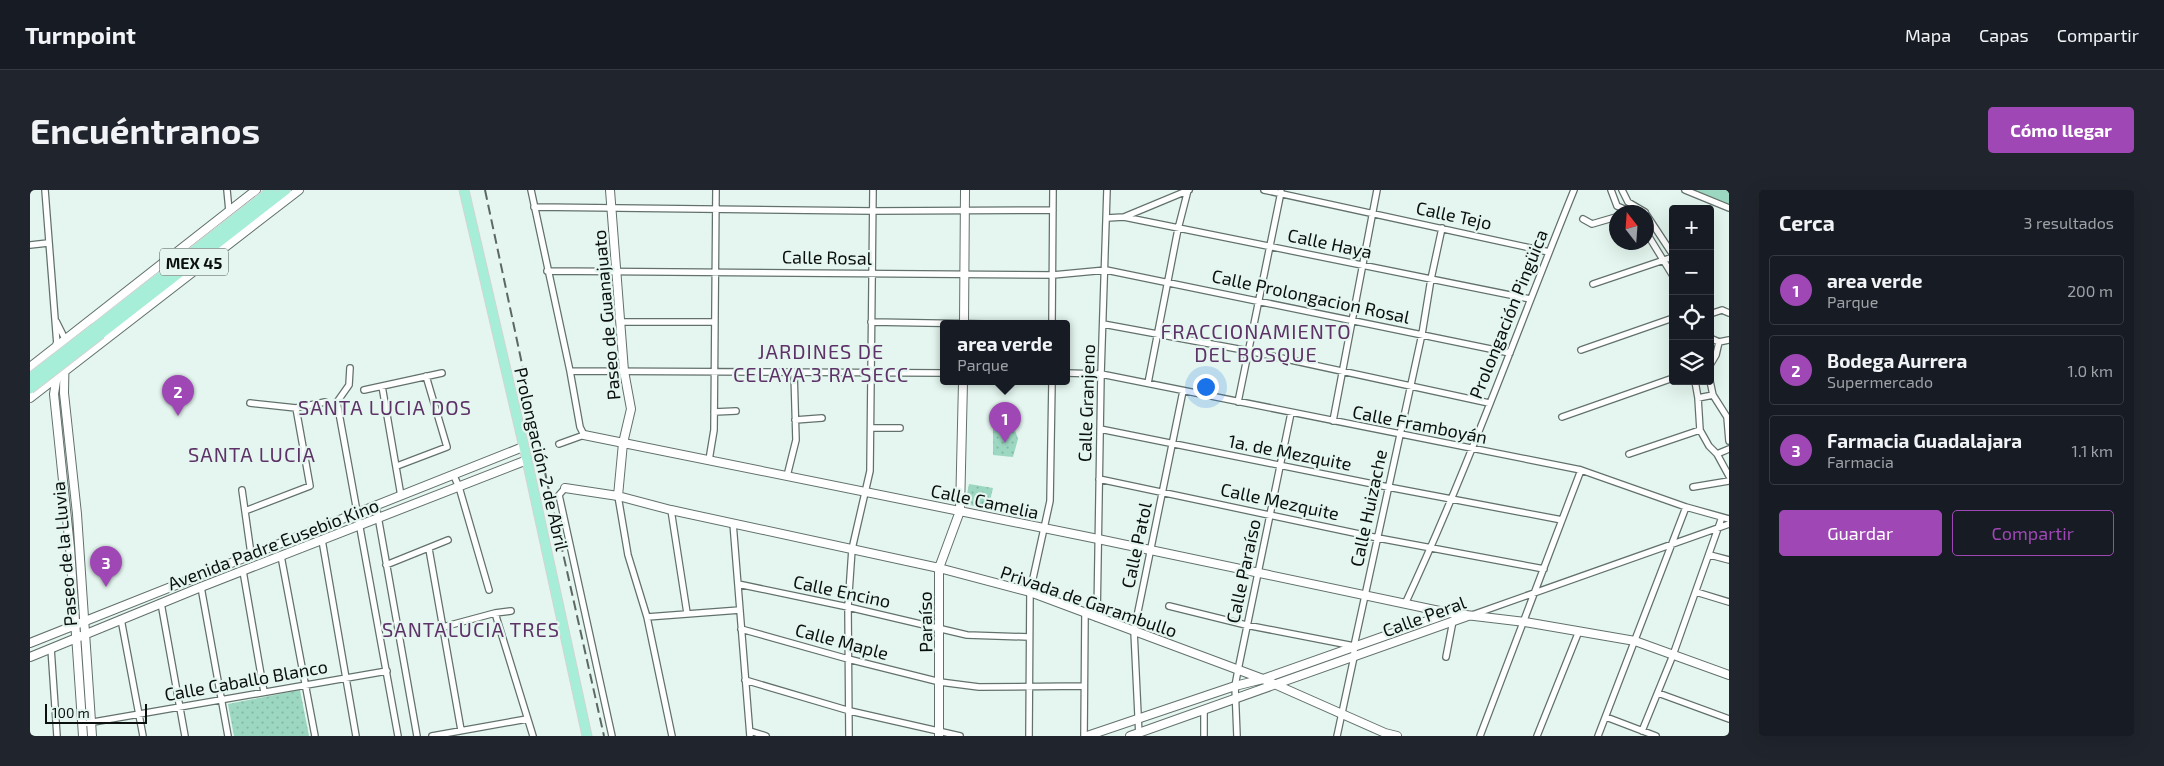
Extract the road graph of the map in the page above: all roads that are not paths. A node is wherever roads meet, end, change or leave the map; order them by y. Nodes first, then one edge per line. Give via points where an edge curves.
1 (45, 190) edge
2 (227, 190) edge
3 (256, 190) edge
4 (272, 190) edge
5 (286, 190) edge
6 (299, 190) edge
7 (464, 190) edge
8 (531, 190) edge
9 (610, 190) edge
10 (716, 190) edge
11 (873, 190) edge
12 (965, 190) edge
13 (1053, 190) edge
14 (1107, 190) edge
15 (1188, 190) edge
16 (1264, 190) edge
17 (1377, 190) edge
18 (1574, 190) edge
19 (1611, 190) edge
20 (1622, 190) edge
21 (1685, 190) edge
22 (1281, 192) edge
23 (1628, 202) junction
24 (1617, 205) edge
25 (1620, 205) edge
26 (1633, 205) edge
27 (534, 207) junction
28 (611, 208) junction
29 (716, 208) junction
30 (1729, 208) edge
31 (1053, 210) junction
32 (229, 211) junction
33 (873, 211) junction
34 (965, 211) junction
35 (1372, 214) junction
36 (1124, 217) junction
37 (1107, 218) junction
38 (1583, 219) dead end
39 (1609, 219) edge
40 (1654, 227) edge
41 (1442, 228) junction
42 (1178, 229) junction
43 (48, 243) junction
44 (30, 245) edge
45 (1654, 245) edge
46 (1271, 246) junction
47 (1669, 250) edge
48 (1549, 252) junction
49 (1669, 258) edge
50 (1664, 261) junction
51 (1362, 265) junction
52 (1669, 269) edge
53 (1106, 270) junction
54 (548, 271) junction
55 (616, 271) junction
56 (716, 271) junction
57 (872, 273) junction
58 (964, 275) junction
59 (1053, 275) junction
60 (1431, 279) junction
61 (1167, 282) junction
62 (1594, 284) dead end
63 (1530, 299) junction
64 (1260, 300) junction
65 (1714, 312) edge
66 (1729, 313) edge
67 (54, 316) junction
68 (1669, 319) edge
69 (964, 320) edge
70 (1052, 320) edge
71 (1352, 320) junction
72 (620, 322) junction
73 (715, 322) junction
74 (871, 322) junction
75 (940, 323) edge
76 (83, 324) junction
77 (1104, 324) junction
78 (98, 330) junction
79 (1157, 334) junction
80 (1422, 334) junction
81 (64, 339) junction
82 (1714, 340) edge
83 (1729, 340) edge
84 (1719, 342) junction
85 (57, 345) junction
86 (96, 347) junction
87 (1581, 350) dead end
88 (1249, 351) junction
89 (1510, 353) junction
90 (1714, 358) edge
91 (30, 368) edge
92 (350, 368) dead end
93 (65, 370) junction
94 (570, 370) junction
95 (624, 371) junction
96 (714, 371) junction
97 (794, 372) junction
98 (871, 372) junction
99 (1342, 372) junction
100 (442, 373) dead end
101 (940, 373) edge
102 (1070, 373) edge
103 (1101, 374) junction
104 (58, 375) junction
105 (426, 376) junction
106 (30, 378) edge
107 (1669, 379) edge
108 (1148, 383) junction
109 (963, 385) edge
110 (1052, 385) edge
111 (1696, 385) edge
112 (1711, 385) edge
113 (382, 386) junction
114 (1409, 386) junction
115 (43, 387) junction
116 (30, 389) edge
117 (364, 390) dead end
118 (1183, 391) junction
119 (1713, 395) junction
120 (30, 398) edge
121 (1698, 398) junction
122 (326, 402) dead end
123 (1238, 402) junction
124 (250, 403) dead end
125 (1489, 403) junction
126 (296, 408) junction
127 (736, 411) dead end
128 (714, 412) junction
129 (1292, 413) junction
130 (1562, 417) dead end
131 (822, 418) dead end
132 (795, 420) junction
133 (1333, 421) junction
134 (871, 428) junction
135 (900, 428) dead end
136 (1100, 429) junction
137 (1700, 430) junction
138 (584, 435) junction
139 (1399, 435) junction
140 (1729, 441) edge
141 (622, 443) junction
142 (559, 444) dead end
143 (1172, 444) junction
144 (523, 447) junction
145 (1729, 449) edge
146 (1472, 450) junction
147 (1629, 454) dead end
148 (1717, 454) junction
149 (527, 460) junction
150 (708, 460) junction
151 (1280, 464) junction
152 (397, 466) junction
153 (1581, 470) junction
154 (454, 476) junction
155 (787, 476) junction
156 (1729, 476) edge
157 (1099, 479) junction
158 (1729, 481) edge
159 (459, 487) junction
160 (1388, 487) junction
161 (1693, 487) dead end
162 (565, 488) joint
163 (242, 490) dead end
164 (1162, 491) junction
165 (866, 492) junction
166 (401, 496) junction
167 (618, 496) junction
168 (1451, 499) junction
169 (376, 506) junction
170 (1686, 506) junction
171 (671, 510) junction
172 (246, 511) junction
173 (960, 511) junction
174 (358, 512) junction
175 (1270, 514) junction
176 (1722, 517) junction
177 (378, 519) junction
178 (1729, 519) edge
179 (1562, 520) junction
180 (734, 524) junction
181 (1729, 524) edge
182 (360, 526) junction
183 (1044, 528) junction
184 (1720, 528) junction
185 (1378, 538) junction
186 (1098, 539) junction
187 (322, 540) junction
188 (448, 540) dead end
189 (1672, 544) junction
190 (1431, 548) junction
191 (428, 549) junction
192 (852, 549) junction
193 (1150, 550) junction
194 (252, 554) junction
195 (1710, 555) junction
196 (281, 556) junction
197 (1729, 560) edge
198 (386, 565) junction
199 (939, 568) junction
200 (1544, 569) junction
201 (243, 571) junction
202 (1257, 572) junction
203 (738, 584) junction
204 (201, 587) junction
205 (489, 590) dead end
206 (1030, 592) junction
207 (1696, 592) junction
208 (1533, 593) junction
209 (1366, 596) junction
210 (1729, 602) edge
211 (161, 603) junction
212 (1405, 604) junction
213 (1169, 606) dead end
214 (848, 607) junction
215 (740, 610) junction
216 (511, 611) dead end
217 (495, 612) junction
218 (686, 613) junction
219 (1084, 613) junction
220 (1449, 613) junction
221 (1470, 615) junction
222 (647, 617) junction
223 (1098, 618) junction
224 (121, 619) junction
225 (85, 621) junction
226 (1453, 621) junction
227 (1525, 622) junction
228 (76, 625) junction
229 (1246, 625) junction
230 (443, 627) junction
231 (741, 629) junction
232 (940, 629) junction
233 (1134, 631) junction
234 (1579, 631) junction
235 (85, 634) junction
236 (1029, 637) junction
237 (76, 638) junction
238 (1635, 641) junction
239 (30, 643) edge
240 (1354, 646) junction
241 (51, 648) junction
242 (1673, 655) junction
243 (30, 657) edge
244 (1354, 657) junction
245 (1446, 658) dead end
246 (848, 659) junction
247 (1238, 670) junction
248 (387, 671) junction
249 (1729, 675) edge
250 (345, 678) junction
251 (745, 680) junction
252 (1263, 680) junction
253 (940, 682) junction
254 (305, 685) junction
255 (1028, 686) junction
256 (1084, 686) junction
257 (1235, 686) junction
258 (1276, 686) junction
259 (264, 692) junction
260 (1658, 693) junction
261 (221, 699) junction
262 (1236, 699) junction
263 (180, 707) junction
264 (1204, 710) junction
265 (850, 711) junction
266 (139, 714) junction
267 (1341, 714) junction
268 (1606, 717) junction
269 (1138, 718) junction
270 (527, 719) junction
271 (1729, 719) edge
272 (91, 723) junction
273 (82, 724) junction
274 (461, 730) junction
275 (1642, 731) junction
276 (750, 733) edge
277 (939, 734) edge
278 (1139, 734) edge
279 (57, 736) edge
280 (83, 736) edge
281 (92, 736) edge
282 (143, 736) edge
283 (185, 736) edge
284 (228, 736) edge
285 (315, 736) edge
286 (356, 736) edge
287 (398, 736) edge
288 (417, 736) edge
289 (432, 736) edge
290 (533, 736) edge
291 (587, 736) edge
292 (612, 736) edge
293 (672, 736) edge
294 (766, 736) edge
295 (849, 736) edge
296 (960, 736) edge
297 (1030, 736) edge
298 (1086, 736) edge
299 (1130, 736) edge
300 (1204, 736) edge
301 (1237, 736) edge
302 (1337, 736) edge
303 (1397, 736) edge
304 (1480, 736) edge
305 (1537, 736) edge
306 (1598, 736) edge
307 (1656, 736) edge

1 - 43 street
2 - 32 street
3 - 32 main road
4 - 78 main road, MEX 45
5 - 78 main road, MEX 45
6 - 86 main road
7 - 144 main road, Prolongación 2 de Abril
8 - 27 street
9 - 28 main road, Paseo de Guanajuato
10 - 29 street
11 - 33 street
12 - 34 main road
13 - 31 street
14 - 37 street, Calle Granjeno
15 - 36 street
15 - 42 street
16 - 22 street, Calle Tejo
17 - 35 street
18 - 48 street, Prolongación Pingüica
19 - 24 street
20 - 23 street
21 - 30 street
22 - 35 street, Calle Tejo
22 - 46 street
23 - 25 street
23 - 26 street
27 - 28 street
27 - 54 street
28 - 29 street
28 - 55 main road, Paseo de Guanajuato
29 - 33 street
29 - 56 street
31 - 34 street
31 - 59 street
32 - 76 main road
33 - 34 street
33 - 57 street
34 - 58 main road
35 - 41 street, Calle Tejo
35 - 51 street
36 - 37 street
36 - 42 street, Calle Haya
37 - 53 street, Calle Granjeno
38 - 39 street via 1592,224
40 - 47 street
41 - 48 street, Calle Tejo
41 - 60 street, Calle Huizache
42 - 46 street, Calle Haya
42 - 61 street
43 - 44 street
43 - 67 street
45 - 50 street
46 - 51 street, Calle Haya
46 - 64 street
48 - 63 street, Prolongación Pingüica
49 - 50 street
50 - 52 street
50 - 62 street
51 - 60 street, Calle Haya
51 - 71 street
53 - 59 street, Calle Rosal
53 - 61 street, Calle Prolongacion Rosal
53 - 77 street, Calle Granjeno
54 - 55 street, Calle Rosal
54 - 94 street
55 - 56 street, Calle Rosal
55 - 72 main road, Paseo de Guanajuato
56 - 57 street, Calle Rosal
56 - 73 street
57 - 58 street, Calle Rosal
57 - 74 street
58 - 59 street, Calle Rosal
58 - 69 main road
59 - 70 street
60 - 63 street, Calle Haya
60 - 80 street, Calle Huizache
61 - 64 street, Calle Prolongacion Rosal
61 - 79 street
63 - 89 street, Prolongación Pingüica
64 - 71 street, Calle Prolongacion Rosal
64 - 88 street
65 - 66 street
67 - 81 street
67 - 85 street
68 - 87 street
71 - 80 street, Calle Prolongacion Rosal
71 - 99 street
72 - 73 street
72 - 95 main road, Paseo de Guanajuato
73 - 96 street
74 - 75 street
74 - 98 street
76 - 81 main road
76 - 86 main road via 82,341 87,346
77 - 79 street
77 - 103 street, Calle Granjeno
78 - 106 main road, MEX 45, bridge
78 - 116 main road, MEX 45, bridge
79 - 88 street
79 - 108 street
80 - 89 street, Calle Prolongacion Rosal
80 - 114 street, Calle Huizache
81 - 85 main road
81 - 93 main road, Paseo de la Lluvia
82 - 84 street
83 - 84 street
84 - 90 street
85 - 91 main road
85 - 104 main road, Paseo de la Lluvia
86 - 93 main road
88 - 99 street
88 - 123 street
89 - 125 street, Prolongación Pingüica
91 - 115 main road via 41,374
92 - 174 street via 349,385 337,402
93 - 104 main road
93 - 225 main road, Paseo de la Lluvia via 64,393
94 - 95 street
94 - 138 street
95 - 96 street
95 - 141 main road, Paseo de Guanajuato via 631,410
96 - 97 street
96 - 128 street
97 - 98 street
97 - 132 street
98 - 101 street
98 - 134 street
99 - 114 street
99 - 133 street
100 - 105 street
102 - 103 street, Calle Framboyán
103 - 108 street, Calle Framboyán
103 - 136 street, Calle Granjeno
104 - 115 main road
104 - 228 main road, Paseo de la Lluvia via 54,394
105 - 113 street
105 - 152 street via 447,447
107 - 130 street
108 - 118 street, Calle Framboyán
109 - 173 main road, Paraíso
110 - 183 street via 1050,501
111 - 121 street
112 - 119 street
113 - 117 street
113 - 152 street
114 - 125 street
114 - 139 street, Calle Huizache
115 - 120 main road
118 - 123 street, Calle Framboyán
118 - 143 street, Calle Patol
119 - 121 street
119 - 140 street via 1726,417
121 - 137 street
122 - 126 street
123 - 129 street, Calle Framboyán
124 - 126 street
125 - 146 street, Prolongación Pingüica
126 - 172 street via 310,486
127 - 128 street
128 - 150 street
129 - 133 street, Calle Framboyán
129 - 151 street, Calle Paraíso
131 - 132 street
132 - 155 street via 796,440
133 - 139 street, Calle Framboyán
134 - 135 street
134 - 165 street
136 - 143 street, 1a. de Mezquite
136 - 157 street, Calle Granjeno
137 - 147 street
137 - 148 street
138 - 141 main road, Calle Camelia
138 - 142 street
139 - 146 street, Calle Framboyán
139 - 160 street, Calle Huizache
141 - 150 main road, Calle Camelia
141 - 167 main road, Paseo de Guanajuato
143 - 151 street, 1a. de Mezquite
143 - 164 street, Calle Patol
144 - 149 main road, Prolongación 2 de Abril
144 - 154 main road, Avenida Padre Eusebio Kino
145 - 148 street
146 - 153 street, Calle Framboyán
146 - 168 street, Prolongación Pingüica
148 - 156 street
149 - 159 main road, Avenida Padre Eusebio Kino
149 - 291 main road, Prolongación 2 de Abril
150 - 155 main road, Calle Camelia
151 - 160 street, 1a. de Mezquite
151 - 175 street, Calle Paraíso
152 - 166 street
153 - 170 street, Calle Framboyán
153 - 179 street
154 - 159 street
154 - 166 main road, Avenida Padre Eusebio Kino
155 - 165 main road, Calle Camelia
157 - 164 street, Calle Mezquite
157 - 186 street, Calle Granjeno
158 - 161 street
159 - 177 main road, Avenida Padre Eusebio Kino
159 - 205 street
160 - 168 street, 1a. de Mezquite
160 - 185 street, Calle Huizache
162 - 167 main road, Privada de Garambullo
162 - 292 street via 559,495
163 - 172 street
164 - 175 street, Calle Mezquite
164 - 193 street, Calle Patol
165 - 173 main road, Calle Camelia
165 - 192 street
166 - 169 main road, Avenida Padre Eusebio Kino
167 - 171 main road, Privada de Garambullo
167 - 222 street via 628,555
168 - 179 street, 1a. de Mezquite
168 - 190 street, Prolongación Pingüica
169 - 174 main road, Avenida Padre Eusebio Kino
169 - 177 street
170 - 176 street, Calle Framboyán
170 - 189 street
171 - 180 main road, Privada de Garambullo
171 - 218 street
172 - 194 street
173 - 183 main road, Calle Camelia
173 - 199 main road, Paraíso
174 - 182 street
174 - 194 main road, Avenida Padre Eusebio Kino
175 - 185 street, Calle Mezquite
175 - 202 street, Calle Paraíso
176 - 178 street, Calle Framboyán
176 - 184 street
177 - 182 main road, Avenida Padre Eusebio Kino
177 - 198 street
179 - 200 street
180 - 192 main road, Privada de Garambullo
180 - 203 street
181 - 184 street, Calle Peral
182 - 187 main road, Avenida Padre Eusebio Kino
182 - 248 street
183 - 186 main road, Calle Camelia
183 - 206 street
184 - 189 street, Calle Peral
184 - 195 street
185 - 190 street, Calle Mezquite
185 - 209 street, Calle Huizache
186 - 193 main road, Calle Camelia
186 - 223 street, Calle Granjeno
187 - 196 main road, Avenida Padre Eusebio Kino
187 - 250 street
188 - 191 street
189 - 208 street, Calle Peral
189 - 238 street
190 - 200 street, Calle Mezquite
190 - 212 street, Prolongación Pingüica
191 - 198 street
191 - 230 street
192 - 199 main road, Privada de Garambullo
192 - 214 street
193 - 202 main road, Calle Camelia
193 - 233 street, Calle Patol
194 - 225 main road, Avenida Padre Eusebio Kino
195 - 197 street
195 - 207 street
196 - 201 main road, Avenida Padre Eusebio Kino
196 - 254 street
198 - 288 street
199 - 206 main road, Privada de Garambullo
199 - 232 main road, Paraíso
200 - 208 street
201 - 204 main road, Avenida Padre Eusebio Kino
201 - 259 street
202 - 209 main road, Calle Camelia
202 - 229 street, Calle Paraíso
203 - 214 street, Calle Encino
203 - 215 street
204 - 211 main road, Avenida Padre Eusebio Kino
204 - 261 street
206 - 219 main road, Privada de Garambullo
206 - 236 street
207 - 210 street
207 - 242 street
208 - 221 street, Calle Peral
208 - 227 street
209 - 212 main road, Calle Camelia
209 - 240 street, Calle Huizache
211 - 224 main road, Avenida Padre Eusebio Kino
211 - 263 street
212 - 220 main road, Calle Camelia
213 - 229 street
214 - 232 street, Calle Encino
214 - 246 street
215 - 218 street
215 - 231 street
216 - 217 street
217 - 230 street
217 - 270 street
218 - 222 street
219 - 223 main road, Privada de Garambullo
219 - 256 street
220 - 221 main road, Calle Camelia
220 - 240 main road, Calle Peral
221 - 226 main road, Calle Peral
221 - 227 main road, Calle Camelia
222 - 293 street
223 - 233 main road, Privada de Garambullo
224 - 235 main road, Avenida Padre Eusebio Kino
224 - 266 street
225 - 228 main road, Avenida Padre Eusebio Kino
225 - 235 main road, Paseo de la Lluvia
226 - 244 main road, Calle Peral
226 - 245 street
227 - 234 main road, Calle Camelia
227 - 304 street
228 - 237 main road, Paseo de la Lluvia
228 - 239 main road, Avenida Padre Eusebio Kino
229 - 240 street
229 - 247 street, Calle Paraíso
230 - 274 street
231 - 246 street, Calle Maple
231 - 251 street
232 - 236 street, Calle Encino via 967,635
232 - 253 main road, Paraíso
233 - 247 main road, Privada de Garambullo
233 - 269 street, Calle Patol
234 - 238 main road, Calle Camelia
234 - 305 street
235 - 237 main road, Avenida Padre Eusebio Kino
235 - 272 main road, Paseo de la Lluvia
236 - 255 street
237 - 241 main road, Avenida Padre Eusebio Kino
237 - 273 main road, Paseo de la Lluvia
238 - 242 main road, Calle Camelia
238 - 268 street
240 - 244 street, Calle Huizache
240 - 252 main road, Calle Peral
241 - 243 main road, Avenida Padre Eusebio Kino
241 - 279 street
242 - 249 main road, Calle Camelia
242 - 260 street
244 - 258 main road, Calle Peral
244 - 267 street, Calle Huizache
246 - 253 street, Calle Maple
246 - 265 street
247 - 252 main road, Privada de Garambullo
247 - 257 street, Calle Paraíso
248 - 250 street, Calle Caballo Blanco
248 - 287 street
250 - 254 street, Calle Caballo Blanco
250 - 286 street
251 - 265 street
251 - 276 street
252 - 257 main road, Calle Peral
252 - 258 main road, Privada de Garambullo
253 - 255 street, Calle Maple via 979,688
253 - 277 main road, Paraíso
254 - 259 street, Calle Caballo Blanco
254 - 285 street
255 - 256 street, Calle Maple
255 - 297 street
256 - 298 street
257 - 262 street, Calle Paraíso
257 - 269 main road, Calle Peral
258 - 262 main road, Calle Peral
258 - 267 main road, Privada de Garambullo
259 - 261 street, Calle Caballo Blanco
260 - 271 street
260 - 275 street
261 - 263 street, Calle Caballo Blanco
261 - 284 street
262 - 264 main road, Calle Peral
262 - 301 street, Calle Paraíso
263 - 266 street, Calle Caballo Blanco
263 - 283 street
264 - 278 main road, Calle Peral
264 - 300 street
265 - 277 street
265 - 295 street
266 - 272 street, Calle Caballo Blanco
266 - 282 street
267 - 302 street, Calle Huizache
267 - 303 main road, Privada de Garambullo
268 - 275 street
268 - 306 street
269 - 278 street, Calle Patol
269 - 298 main road, Calle Peral
270 - 274 street
270 - 290 street
272 - 273 street, Calle Caballo Blanco
272 - 281 main road, Paseo de la Lluvia
273 - 280 main road, Paseo de la Lluvia
274 - 289 street
275 - 307 street
276 - 294 street
277 - 296 street
278 - 299 main road, Calle Peral

